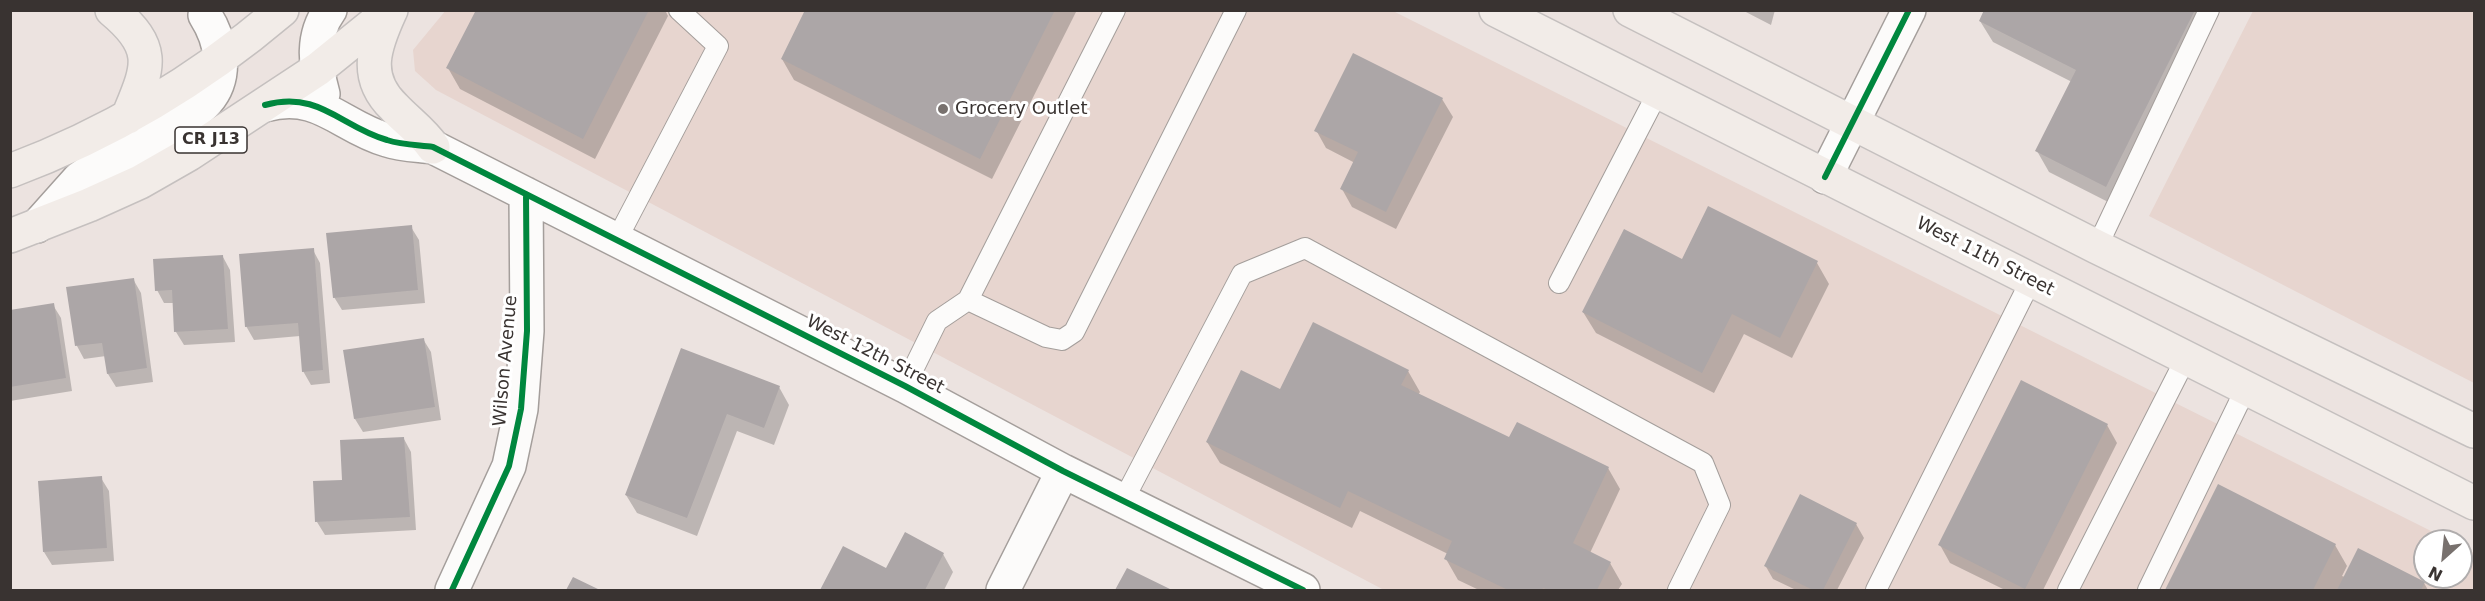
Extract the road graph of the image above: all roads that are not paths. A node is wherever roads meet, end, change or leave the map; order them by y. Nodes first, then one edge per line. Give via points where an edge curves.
1 (112, 10) edge
2 (330, 10) edge
3 (391, 10) edge
4 (679, 10) edge
5 (1115, 10) edge
6 (1236, 10) edge
7 (1496, 10) edge
8 (1630, 10) edge
9 (1909, 10) edge
10 (2209, 10) edge
11 (201, 13) edge
12 (275, 16) edge
13 (220, 57) junction
14 (318, 69) junction
15 (1658, 92) junction
16 (265, 105) junction
17 (334, 114) junction
18 (128, 117) junction
19 (1852, 124) junction
20 (434, 147) junction
21 (10, 171) edge
22 (1825, 177) junction
23 (526, 194) junction
24 (24, 231) edge
25 (617, 239) junction
26 (2097, 247) junction
27 (2031, 280) junction
28 (1559, 283) dead end
29 (968, 300) junction
30 (2186, 358) junction
31 (905, 386) junction
32 (2246, 388) junction
33 (2475, 431) edge
34 (1063, 471) junction
35 (1123, 501) junction
36 (2475, 503) edge
37 (452, 591) edge
38 (1003, 591) edge
39 (1303, 591) edge
40 (1678, 591) edge
41 (1876, 591) edge
42 (2068, 591) edge
43 (2148, 591) edge

1 - 18 main road via 136,36 146,55 147,67
2 - 14 street via 318,33
3 - 14 main road, CR J13
3 - 20 main road via 377,42 373,65 378,86
4 - 25 lane via 718,45
5 - 29 lane
6 - 29 lane via 1074,332 1062,340 1046,337
7 - 15 main road, West 11th Street
8 - 19 main road
9 - 19 street
10 - 26 lane
11 - 12 street via 232,24
11 - 13 street via 216,32
12 - 13 main road
13 - 18 main road
13 - 24 street via 218,82 195,112 89,172
14 - 16 main road, CR J13
14 - 17 street via 324,96
15 - 22 main road, West 11th Street
15 - 28 lane
16 - 17 street, West 12th Street via 293,100
16 - 24 main road, CR J13 via 140,182
17 - 20 street, West 12th Street via 385,140
18 - 21 main road via 81,142
19 - 22 street
19 - 26 main road
20 - 23 street, West 12th Street
22 - 27 main road, West 11th Street
23 - 25 street, West 12th Street
23 - 37 street, Wilson Avenue via 527,331 521,409 509,466
25 - 31 street, West 12th Street
26 - 33 main road
27 - 30 main road, West 11th Street
27 - 41 lane
29 - 31 lane via 937,321
30 - 32 main road, West 11th Street
30 - 42 lane
31 - 34 street, West 12th Street
32 - 36 main road, West 11th Street
32 - 43 lane
34 - 35 street, West 12th Street
34 - 38 street
35 - 39 street, West 12th Street
35 - 40 lane via 1242,274 1305,248 1703,463 1720,505

